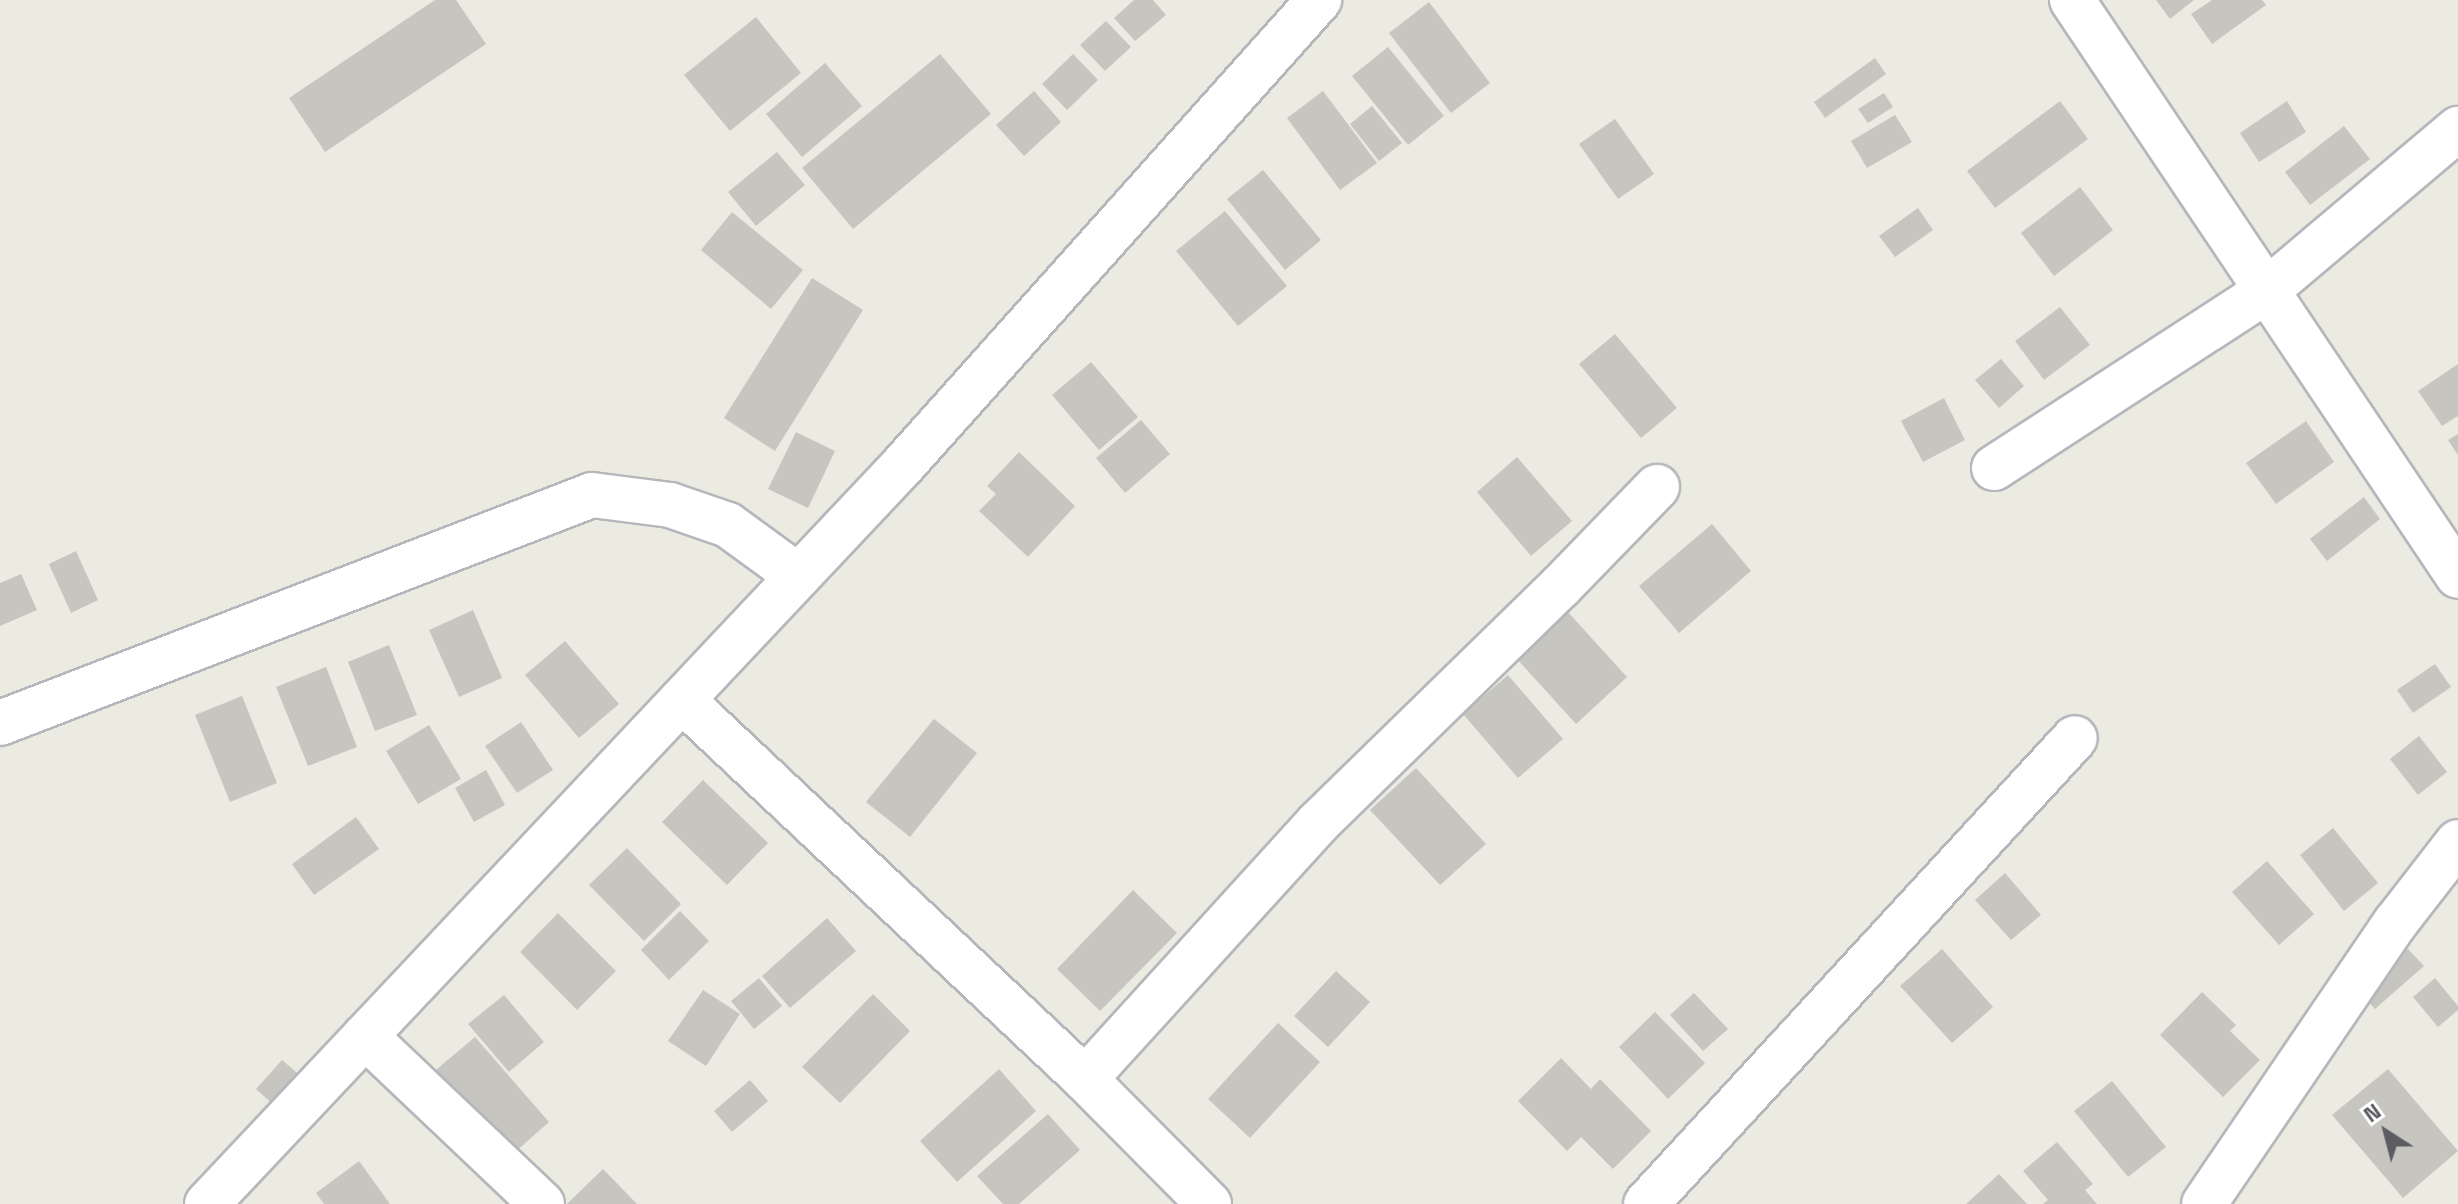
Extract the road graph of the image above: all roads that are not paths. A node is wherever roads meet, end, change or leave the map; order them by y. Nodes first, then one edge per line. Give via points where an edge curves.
1 (1319, 0) edge
2 (2072, 0) edge
3 (2458, 129) edge
4 (2265, 292) junction
5 (1994, 468) dead end
6 (1657, 487) dead end
7 (798, 576) junction
8 (2458, 576) edge
9 (682, 700) junction
10 (0, 723) edge
11 (2075, 738) dead end
12 (2458, 842) edge
13 (365, 1036) junction
14 (1085, 1079) junction
15 (207, 1204) edge
16 (542, 1204) edge
17 (1209, 1204) edge
18 (1646, 1204) edge
19 (2204, 1204) edge

1 - 7 street
2 - 4 street
3 - 4 street
4 - 5 street
4 - 8 street
6 - 14 street via 1318,823
7 - 9 street
7 - 10 street via 728,525 670,505 592,495
9 - 13 street
9 - 14 street
11 - 18 street
12 - 19 street via 2396,922
13 - 15 street
13 - 16 street
14 - 17 street

